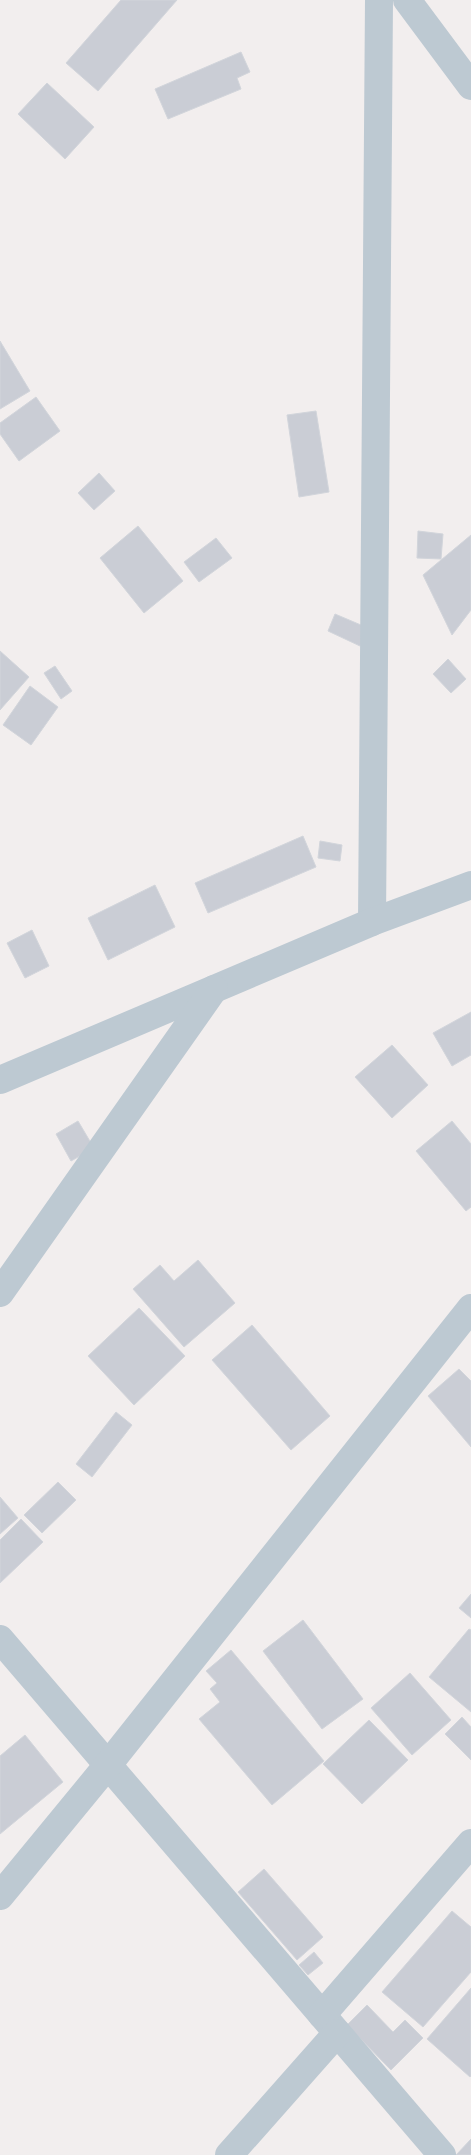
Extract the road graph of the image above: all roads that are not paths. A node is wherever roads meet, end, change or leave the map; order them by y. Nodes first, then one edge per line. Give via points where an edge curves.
1 (379, 0) edge
2 (407, 0) edge
3 (471, 86) edge
4 (471, 885) edge
5 (372, 922) junction
6 (214, 989) junction
7 (0, 1080) edge
8 (0, 1293) edge
9 (471, 1308) edge
10 (0, 1639) edge
11 (107, 1766) junction
12 (471, 1843) edge
13 (0, 1896) edge
14 (329, 2024) junction
15 (229, 2155) edge
16 (442, 2155) edge

1 - 5 street
2 - 3 street
4 - 5 street
5 - 6 street
6 - 7 street
6 - 8 street
9 - 11 street
10 - 11 street
11 - 13 street
11 - 14 street
12 - 14 street
14 - 15 street
14 - 16 street

